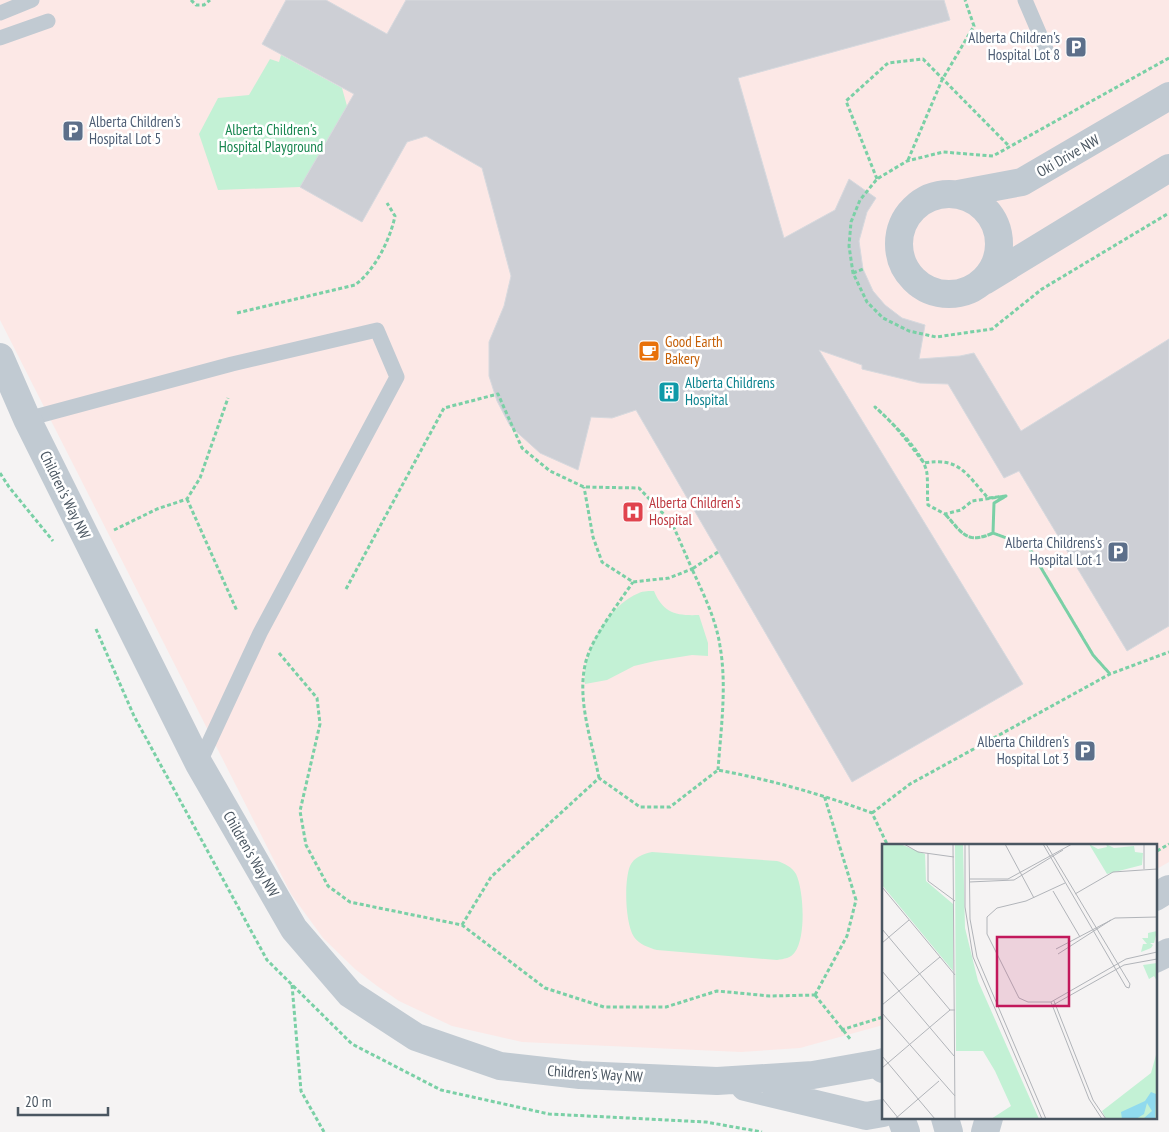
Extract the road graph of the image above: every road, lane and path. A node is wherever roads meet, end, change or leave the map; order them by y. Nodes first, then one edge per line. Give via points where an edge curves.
1 (32, 0) edge
2 (191, 0) edge
3 (210, 0) edge
4 (965, 0) edge
5 (1025, 0) edge
6 (0, 13) edge
7 (48, 21) dead end
8 (0, 38) edge
9 (1046, 49) dead end
10 (1169, 58) edge
11 (942, 80) junction
12 (1169, 96) edge
13 (1009, 146) junction
14 (908, 161) junction
15 (1169, 168) edge
16 (958, 194) junction
17 (387, 203) dead end
18 (863, 269) dead end
19 (853, 273) dead end
20 (982, 281) junction
21 (237, 313) dead end
22 (0, 357) edge
23 (228, 398) dead end
24 (27, 419) junction
25 (899, 430) junction
26 (924, 462) junction
27 (0, 472) edge
28 (584, 487) junction
29 (988, 498) junction
30 (187, 500) junction
31 (945, 514) junction
32 (108, 533) dead end
33 (993, 533) junction
34 (55, 545) dead end
35 (718, 552) dead end
36 (692, 569) junction
37 (633, 582) junction
38 (346, 589) dead end
39 (237, 611) dead end
40 (93, 622) dead end
41 (1169, 652) edge
42 (279, 653) dead end
43 (1110, 674) junction
44 (200, 764) junction
45 (718, 770) junction
46 (599, 778) junction
47 (824, 794) junction
48 (872, 813) junction
49 (887, 844) edge
50 (1169, 844) edge
51 (1157, 851) dead end
52 (1169, 889) edge
53 (1156, 896) edge
54 (462, 925) junction
55 (1169, 952) edge
56 (1156, 958) edge
57 (292, 984) junction
58 (815, 995) junction
59 (882, 1017) edge
60 (841, 1030) junction
61 (852, 1041) dead end
62 (882, 1065) edge
63 (717, 1081) junction
64 (882, 1113) edge
65 (902, 1120) edge
66 (945, 1120) edge
67 (324, 1132) edge
68 (762, 1132) edge
69 (906, 1132) edge
70 (949, 1132) edge

1 - 6 lane
2 - 3 path via 196,5 204,5
4 - 11 path via 974,26
5 - 9 lane
7 - 8 lane
10 - 13 path
11 - 13 path
11 - 14 path
11 - 14 path via 923,59 888,63 846,101 877,179
12 - 16 street, Oki Drive NW via 1022,182
13 - 14 path via 993,156 943,152
15 - 20 street
16 - 20 street via 974,200 995,223 998,253 993,268
16 - 20 street via 941,194 925,199 911,210 902,224 898,241 900,258 907,273 919,285 934,292 952,294 968,291
17 - 21 path via 395,216 392,230 366,277 356,285
18 - 19 path
22 - 24 street, Children's Way NW
23 - 30 path via 200,478
24 - 44 street, Children's Way NW
24 - 44 lane via 232,364 378,330 397,377 260,633
25 - 25 path via 884,415 875,407 881,412
25 - 26 path
26 - 29 path via 951,462 964,470
26 - 31 path via 928,505
27 - 34 path
28 - 36 path via 640,488 672,523
28 - 37 path via 593,537 602,562
28 - 38 path via 550,470 522,448 498,394 444,408
29 - 31 path
29 - 33 path via 1006,496 994,503
30 - 32 path via 157,509
30 - 39 path
31 - 33 path via 967,537 978,539
33 - 43 path via 1028,546 1093,655
35 - 36 path
36 - 37 path via 669,578
36 - 45 path via 720,644 724,686
37 - 46 path via 606,621 586,661 583,700
40 - 57 path via 134,716 262,951
41 - 43 path
42 - 54 path via 317,698 320,724 300,810 306,846 328,886 350,902
43 - 48 path via 910,784
44 - 63 street, Children's Way NW via 294,929 350,994 416,1037 500,1066 580,1075
45 - 46 path via 670,807 640,806
45 - 47 path
46 - 54 path via 491,877
47 - 48 path
47 - 58 path via 856,900 847,936
48 - 49 path
50 - 51 path
52 - 53 street
54 - 58 path via 544,988 604,1007 666,1007 718,991 770,996
55 - 56 street
57 - 67 path via 301,1091
57 - 68 path via 352,1044 441,1090 549,1114 706,1122
58 - 60 path
59 - 60 path
60 - 61 path
62 - 63 street, Children's Way NW via 813,1075
63 - 64 street, Children's Way NW via 866,1116
65 - 69 street
66 - 70 street

